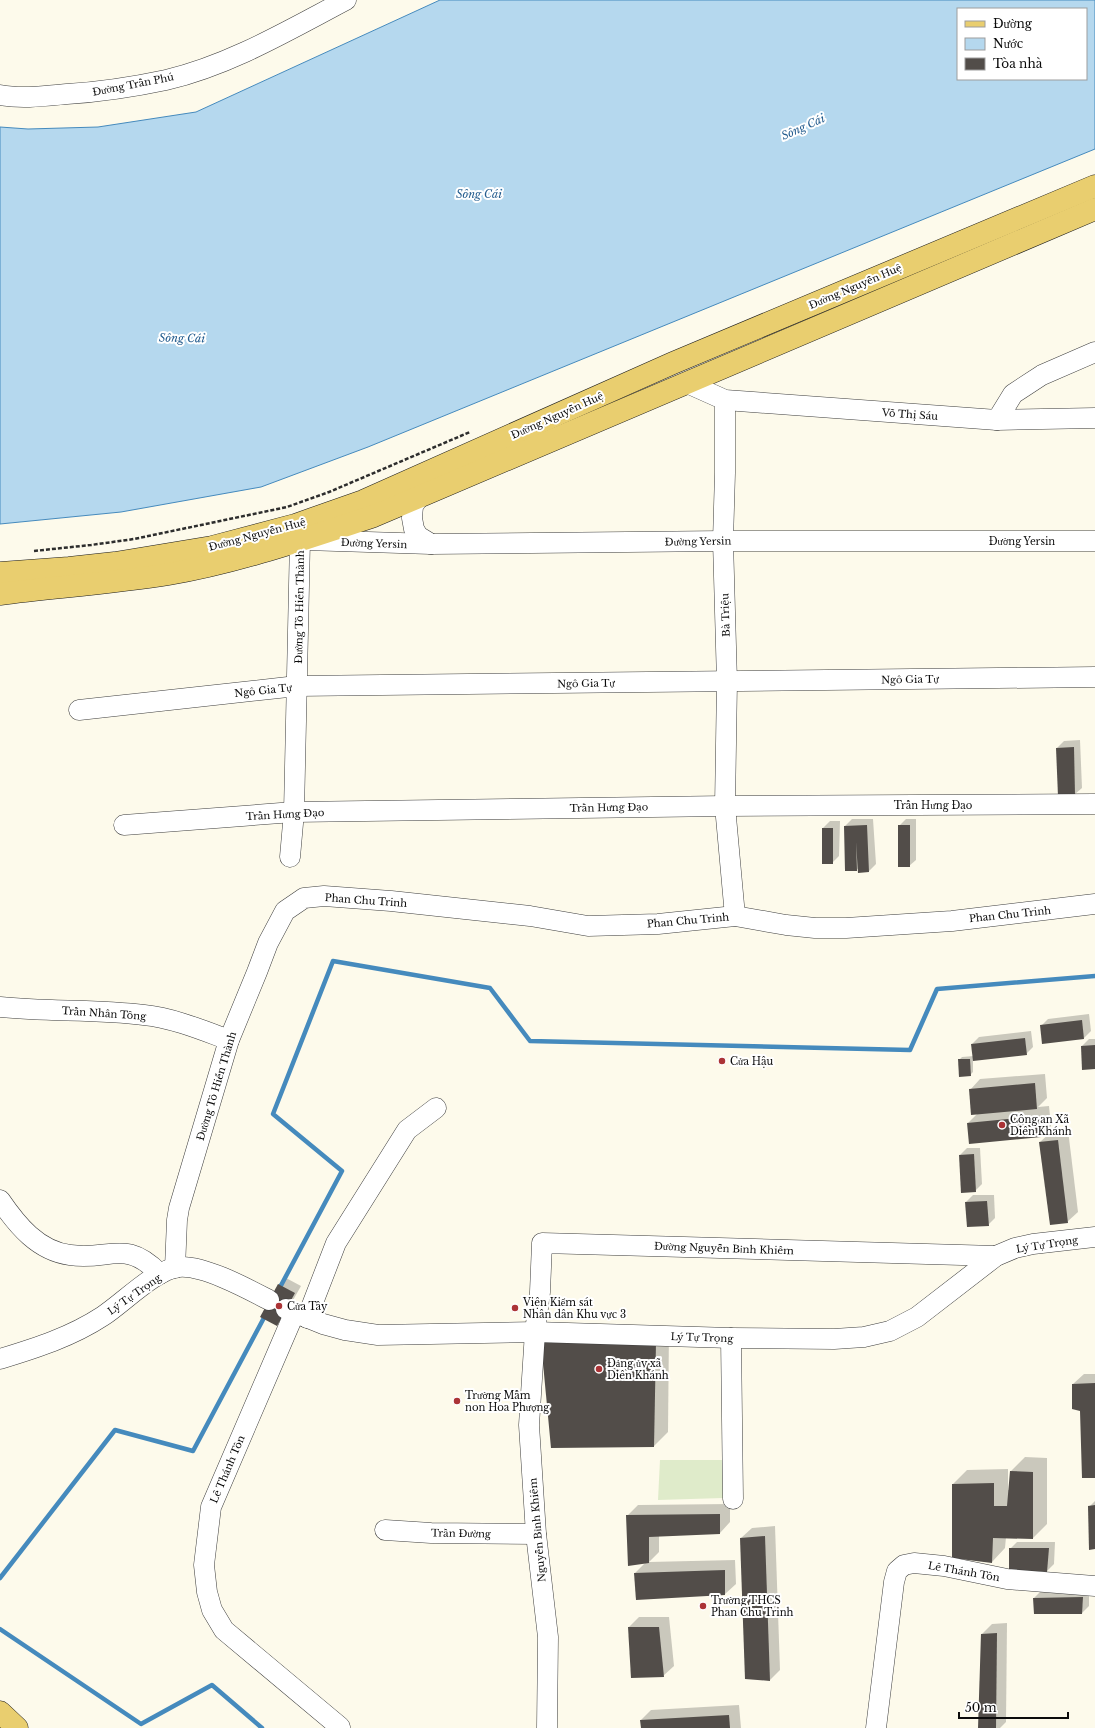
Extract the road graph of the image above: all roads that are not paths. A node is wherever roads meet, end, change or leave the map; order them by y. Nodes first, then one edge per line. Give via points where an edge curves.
1 (346, 0) edge
2 (0, 95) edge
3 (1095, 186) edge
4 (1095, 209) edge
5 (1095, 352) edge
6 (673, 363) junction
7 (687, 383) junction
8 (725, 400) junction
9 (1095, 418) edge
10 (997, 420) junction
11 (419, 497) junction
12 (298, 533) junction
13 (723, 541) junction
14 (1095, 541) edge
15 (430, 544) junction
16 (0, 573) edge
17 (0, 594) edge
18 (1095, 677) edge
19 (727, 682) junction
20 (297, 686) junction
21 (79, 710) dead end
22 (1095, 804) edge
23 (726, 806) junction
24 (294, 812) junction
25 (124, 825) dead end
26 (290, 857) dead end
27 (1095, 904) edge
28 (285, 911) joint
29 (735, 916) junction
30 (0, 1007) edge
31 (229, 1040) junction
32 (436, 1108) dead end
33 (0, 1200) edge
34 (1095, 1237) edge
35 (996, 1256) junction
36 (167, 1271) junction
37 (289, 1310) junction
38 (535, 1332) junction
39 (731, 1338) junction
40 (0, 1359) edge
41 (733, 1499) dead end
42 (385, 1530) dead end
43 (536, 1534) junction
44 (1095, 1586) edge
45 (0, 1712) edge
46 (340, 1727) edge
47 (17, 1728) edge
48 (547, 1728) edge
49 (876, 1728) edge

1 - 2 street, Đường Trần Phú via 272,39 167,80 100,92 42,96
3 - 6 main road, Đường Nguyễn Huệ
4 - 7 main road, Đường Nguyễn Huệ
5 - 10 street via 1042,375 1013,394
6 - 7 main road
6 - 12 main road, Đường Nguyễn Huệ
7 - 8 street, Võ Thị Sáu
7 - 11 main road, Đường Nguyễn Huệ
8 - 10 street, Võ Thị Sáu
8 - 13 street, Bà Triệu
9 - 10 street, Võ Thị Sáu
11 - 12 main road, Đường Nguyễn Huệ via 374,516
11 - 15 street via 413,506 414,529 418,536
12 - 15 street, Đường Yersin
12 - 16 main road, Đường Nguyễn Huệ via 166,555 69,568
12 - 17 main road, Đường Nguyễn Huệ via 224,563 170,574
12 - 20 street, Đường Tô Hiến Thành
13 - 14 street, Đường Yersin
13 - 15 street, Đường Yersin
13 - 19 street, Bà Triệu
18 - 19 street, Ngô Gia Tự
19 - 20 street, Ngô Gia Tự
19 - 23 street, Bà Triệu
20 - 21 street, Ngô Gia Tự
20 - 24 street, Đường Tô Hiến Thành
22 - 23 street, Trần Hưng Đạo
23 - 24 street, Trần Hưng Đạo
23 - 29 street, Bà Triệu
24 - 25 street, Trần Hưng Đạo
24 - 26 street, Đường Tô Hiến Thành
27 - 29 street, Phan Chu Trinh via 952,921 846,928 786,925
28 - 29 street, Phan Chu Trinh via 304,898 324,896 482,910 588,926 658,924
28 - 31 street, Đường Tô Hiến Thành via 268,942
30 - 31 street, Trần Nhân Tông via 146,1015 181,1023
31 - 36 street, Đường Tô Hiến Thành via 179,1208
32 - 37 street, Lê Thánh Tôn via 407,1130 336,1243
33 - 36 street via 27,1234 52,1251 82,1256 126,1253
34 - 35 street, Lý Tự Trọng via 1033,1244
35 - 38 street, Đường Nguyễn Bỉnh Khiêm via 542,1243
35 - 39 street, Lý Tự Trọng via 918,1317 890,1331 864,1337 834,1339
36 - 37 street, Lý Tự Trọng via 193,1268 238,1283
36 - 40 street, Lý Tự Trọng via 103,1316 71,1334
37 - 38 street, Lý Tự Trọng via 345,1330 378,1335
37 - 46 street, Lê Thánh Tôn via 211,1507 204,1565 207,1592 212,1610 224,1630
38 - 39 street, Lý Tự Trọng
38 - 43 street, Nguyễn Bỉnh Khiêm via 529,1425
39 - 41 street
42 - 43 street, Trần Đường
43 - 48 street, Nguyễn Bỉnh Khiêm via 548,1636
44 - 49 street, Lê Thánh Tôn via 1008,1579 928,1564 904,1565 897,1571 894,1582
45 - 47 main road

